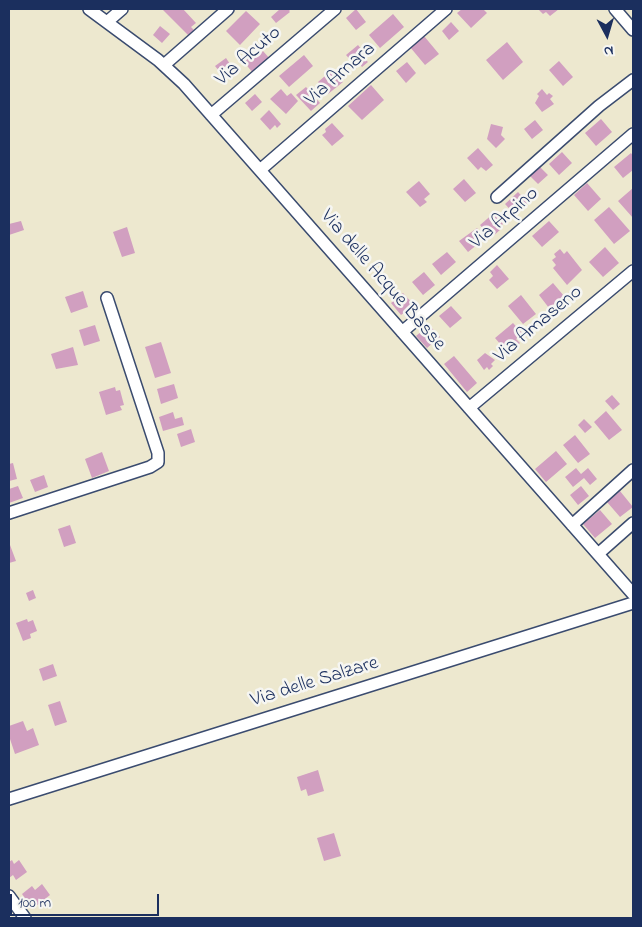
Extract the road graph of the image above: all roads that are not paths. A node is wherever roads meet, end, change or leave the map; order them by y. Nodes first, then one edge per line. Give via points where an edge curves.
1 (89, 9) edge
2 (122, 9) edge
3 (228, 9) edge
4 (335, 9) edge
5 (446, 9) edge
6 (615, 9) edge
7 (107, 22) junction
8 (633, 30) edge
9 (164, 65) junction
10 (633, 80) edge
11 (211, 115) junction
12 (633, 134) edge
13 (260, 170) junction
14 (497, 197) dead end
15 (633, 271) edge
16 (107, 298) dead end
17 (402, 332) junction
18 (469, 408) junction
19 (633, 470) edge
20 (9, 513) edge
21 (633, 523) edge
22 (572, 525) junction
23 (598, 554) junction
24 (633, 594) edge
25 (633, 603) edge
26 (9, 798) edge
27 (9, 896) edge
28 (25, 918) edge

1 - 7 street, Via delle Acque Basse
2 - 7 street
3 - 9 street
4 - 11 street, Via Acuto
5 - 13 street, Via Arnara
6 - 8 street
7 - 9 street, Via delle Acque Basse
9 - 11 street, Via delle Acque Basse
10 - 14 street
11 - 13 street, Via delle Acque Basse
12 - 17 street, Via Arpino
13 - 17 street, Via delle Acque Basse
15 - 18 street, Via Amaseno
16 - 20 street via 158,453 158,462
17 - 18 street, Via delle Acque Basse
18 - 22 street, Via delle Acque Basse
19 - 22 street
21 - 23 street
22 - 23 street, Via delle Acque Basse
23 - 24 street, Via delle Acque Basse
25 - 26 street, Via delle Salzare
27 - 28 street

